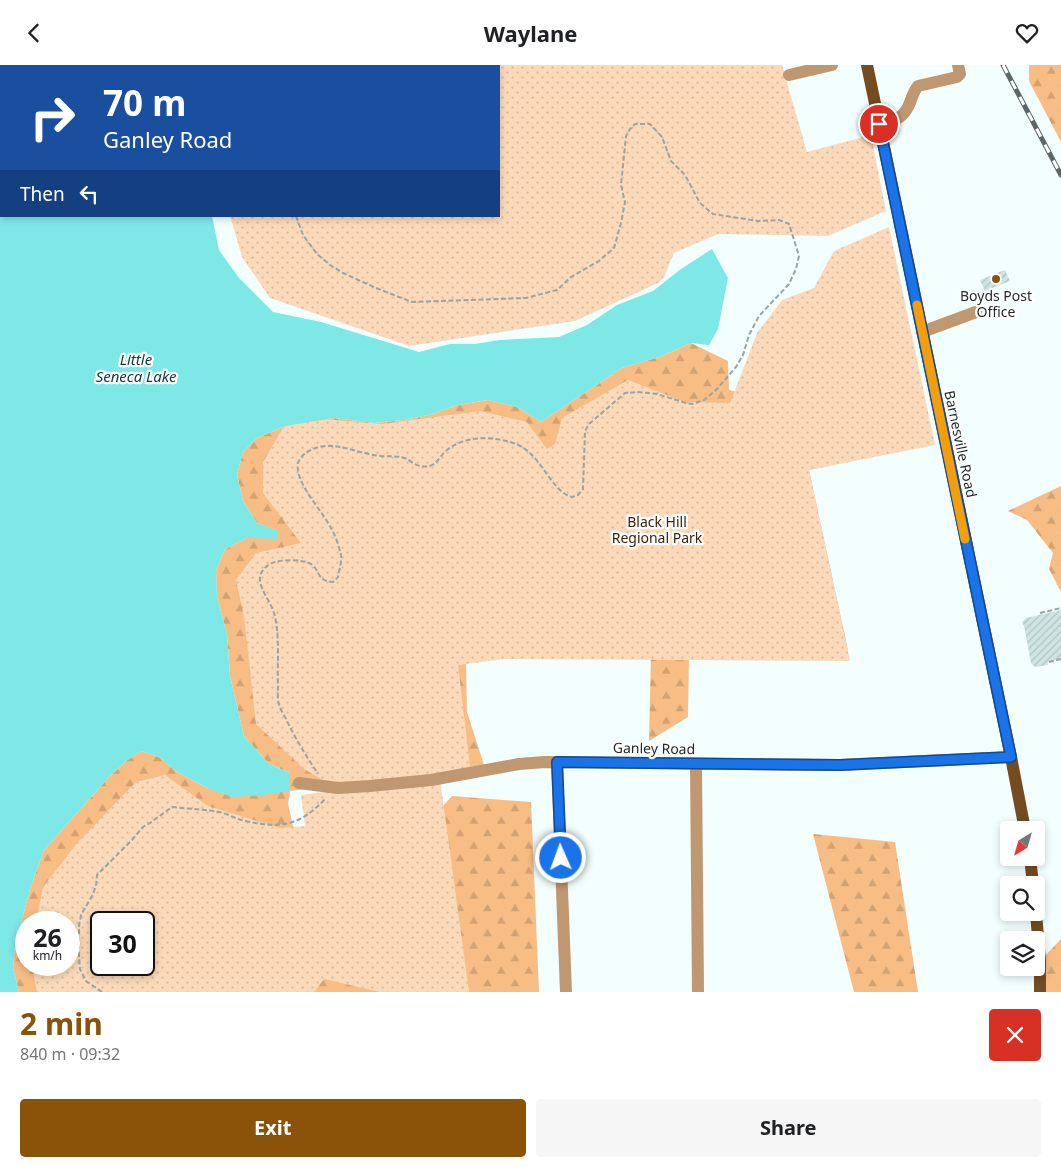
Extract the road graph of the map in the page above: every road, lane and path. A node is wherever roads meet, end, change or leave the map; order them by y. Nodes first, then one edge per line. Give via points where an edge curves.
1 (832, 65) edge
2 (867, 65) edge
3 (958, 65) edge
4 (789, 75) dead end
5 (879, 124) junction
6 (296, 217) edge
7 (976, 311) dead end
8 (922, 332) junction
9 (1061, 608) edge
10 (1040, 613) dead end
11 (1061, 659) edge
12 (1049, 662) dead end
13 (1011, 757) junction
14 (557, 762) junction
15 (696, 764) junction
16 (299, 783) dead end
17 (326, 786) junction
18 (1022, 821) edge
19 (1037, 921) edge
20 (102, 992) edge
21 (566, 992) edge
22 (698, 992) edge
23 (1040, 992) edge

1 - 4 street
2 - 5 main road, Barnesville Road
3 - 5 street via 960,74 957,77 918,86 903,115
5 - 8 main road, Barnesville Road
6 - 17 path via 303,235 330,265 376,288 412,301 541,295 557,290 614,248 625,202 621,185 626,135 635,124 650,125 662,137 671,161 685,175 700,203 713,213 758,221 779,220 789,224 799,256 789,283 759,315 736,367 704,400 692,404 657,393 624,393 589,424 584,431 582,489 578,495 567,496 527,449 501,440 478,439 459,443 446,450 438,462 427,467 396,456 381,457 334,446 317,447 305,453 298,462 298,473 332,529 341,557 338,577 333,582 326,581 311,564 287,560 270,564 259,577 275,614 279,635 279,704 300,747
7 - 8 street
8 - 13 main road, Barnesville Road
9 - 10 path
11 - 12 path
13 - 15 street, Ganley Road via 840,765
13 - 18 main road, Barnesville Road
14 - 15 street, Ganley Road
14 - 17 street, Ganley Road via 519,763 370,786
14 - 21 street
15 - 22 street
16 - 17 street, Ganley Road
17 - 20 path via 327,798 314,811 279,826 244,821 220,812 172,807 143,827 97,875 92,896 81,915 80,969 86,981
19 - 23 main road

